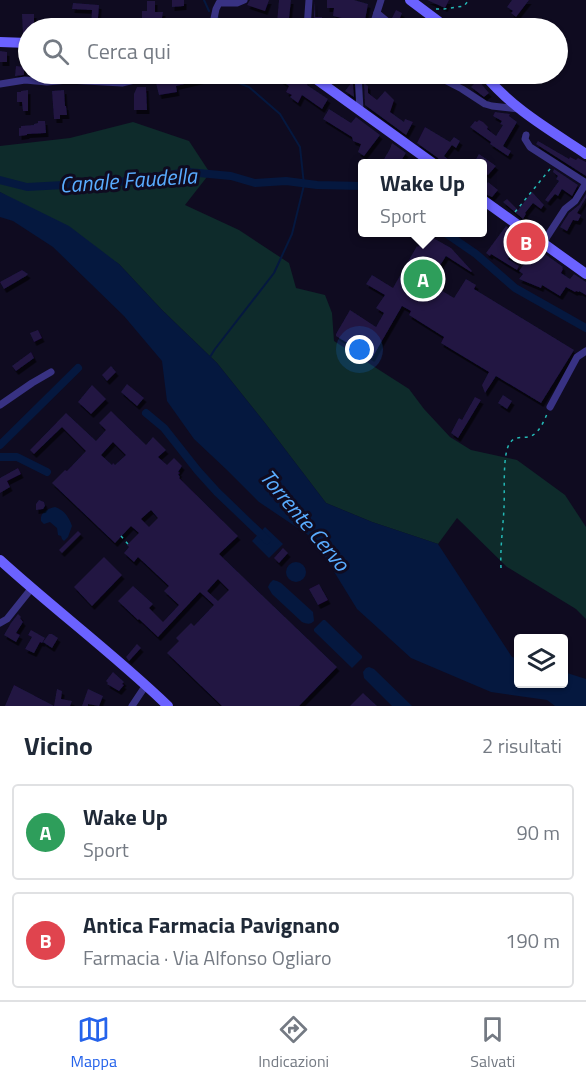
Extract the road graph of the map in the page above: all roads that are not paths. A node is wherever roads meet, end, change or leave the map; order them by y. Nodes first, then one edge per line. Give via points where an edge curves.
1 (244, 0) edge
2 (309, 0) edge
3 (381, 0) edge
4 (410, 0) edge
5 (377, 14) junction
6 (214, 18) edge
7 (308, 18) edge
8 (376, 18) edge
9 (382, 18) edge
10 (434, 18) edge
11 (0, 42) edge
12 (18, 43) edge
13 (18, 81) edge
14 (0, 84) edge
15 (323, 84) edge
16 (359, 84) edge
17 (452, 84) edge
18 (492, 84) edge
19 (518, 109) junction
20 (360, 110) junction
21 (526, 135) dead end
22 (586, 154) edge
23 (427, 159) edge
24 (586, 183) edge
25 (487, 203) edge
26 (543, 243) junction
27 (586, 274) edge
28 (586, 351) edge
29 (51, 372) dead end
30 (0, 405) edge
31 (550, 407) road end
32 (0, 560) edge
33 (31, 589) junction
34 (0, 623) edge
35 (146, 685) junction
36 (132, 706) edge
37 (168, 706) edge

1 - 6 street via 219,3
2 - 7 street
3 - 5 street
4 - 10 main road
5 - 8 street
5 - 9 street
11 - 12 main road
13 - 14 street
15 - 20 main road
16 - 20 street
17 - 19 street via 485,104
18 - 19 main road
19 - 22 main road
20 - 23 main road
21 - 24 street via 530,147
24 - 26 street
25 - 26 main road
26 - 27 main road
28 - 31 street via 577,357
29 - 30 street
32 - 33 main road
33 - 34 street via 7,620
33 - 35 main road
35 - 36 street
35 - 37 main road

